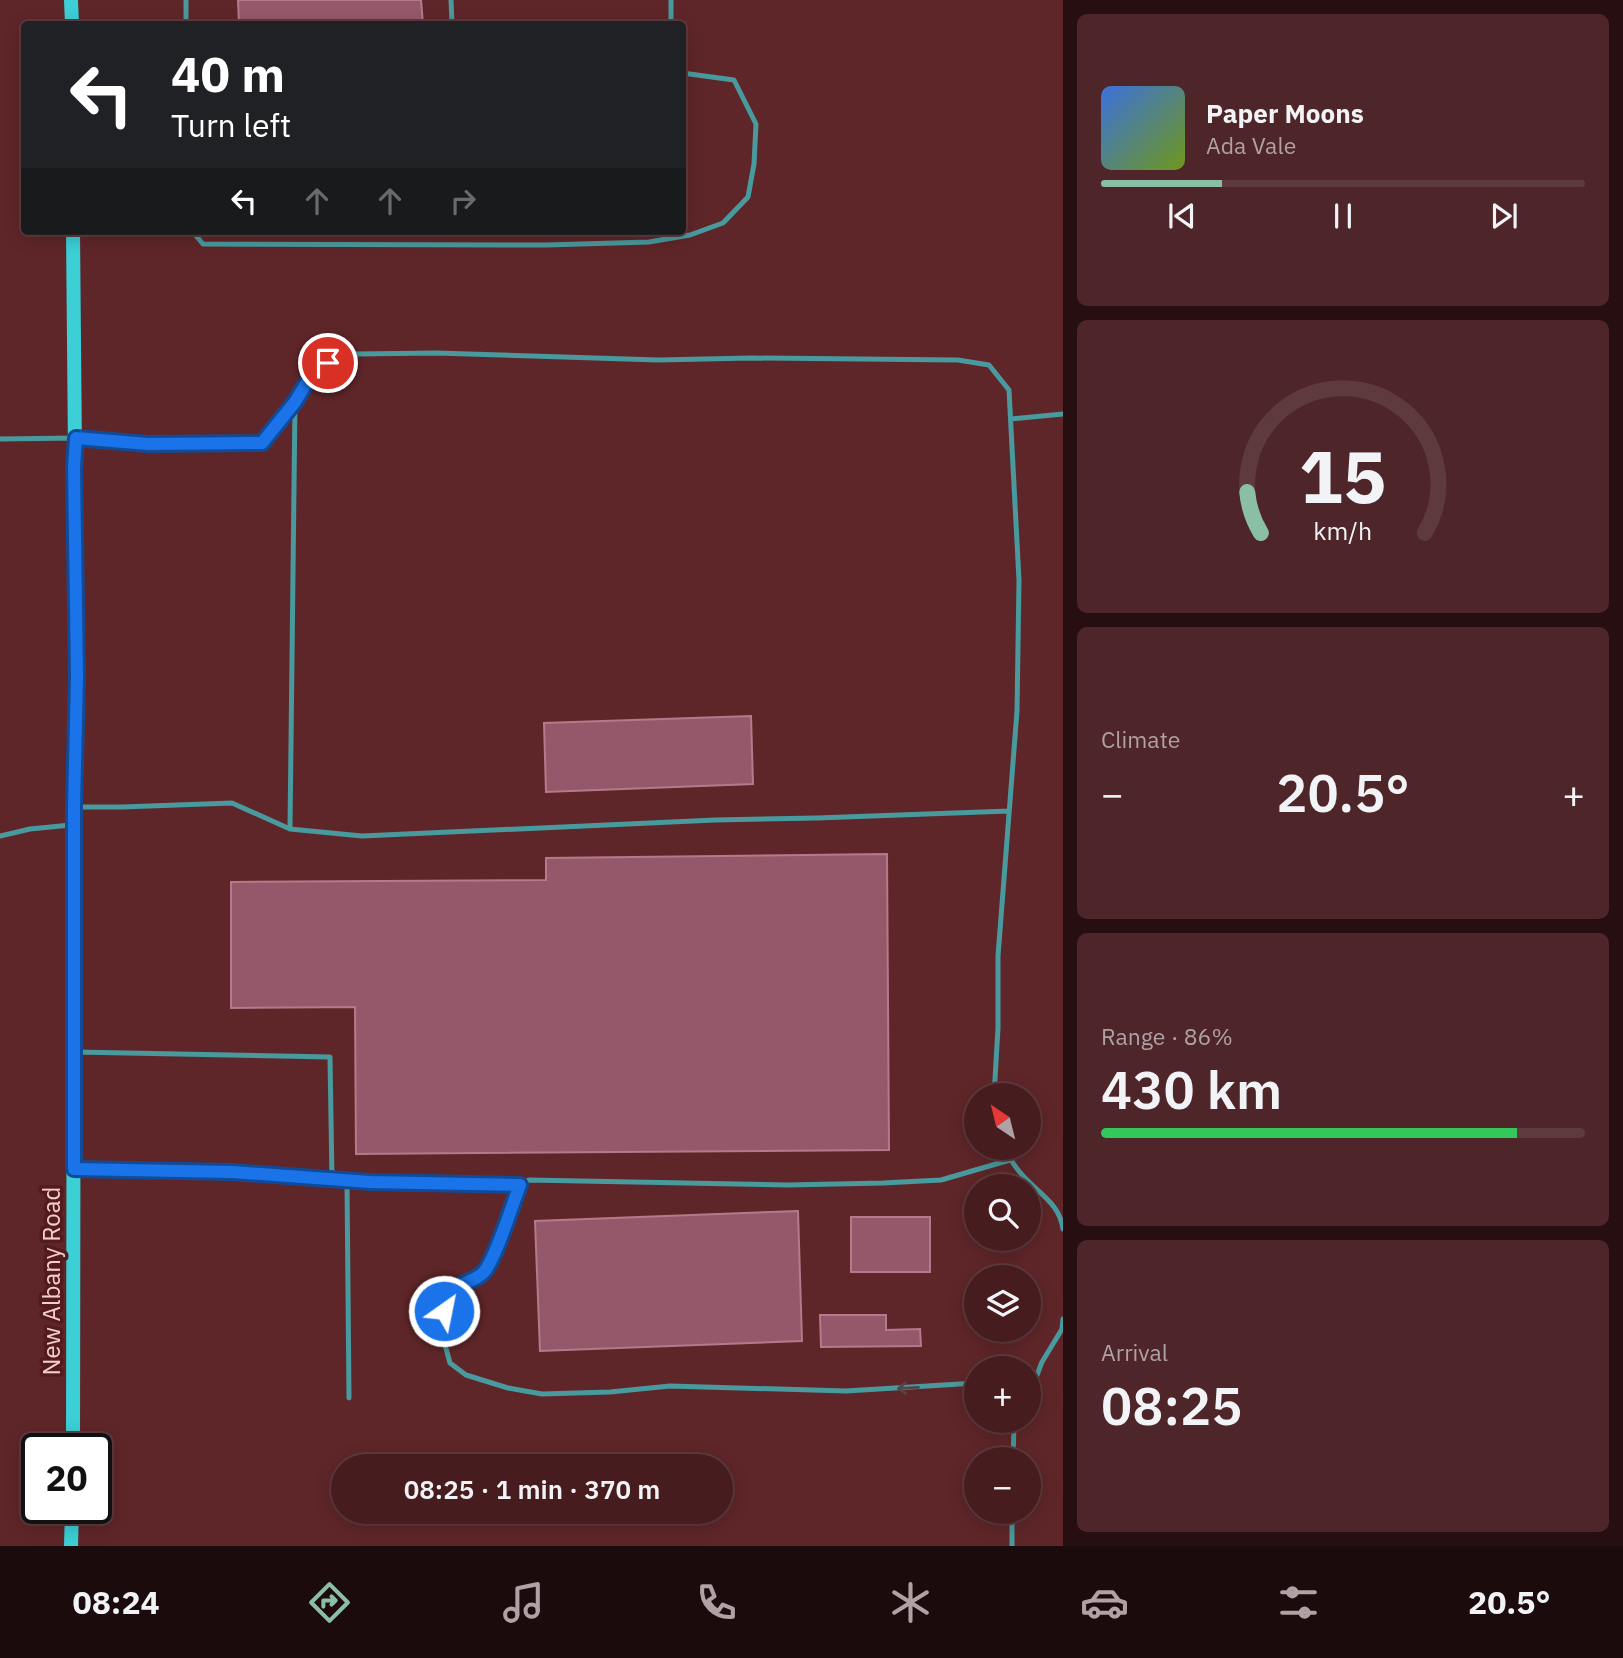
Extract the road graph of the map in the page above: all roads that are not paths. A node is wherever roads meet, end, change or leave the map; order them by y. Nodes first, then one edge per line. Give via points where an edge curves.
1 (71, 0) edge
2 (186, 0) edge
3 (451, 0) edge
4 (671, 0) edge
5 (72, 21) edge
6 (186, 21) edge
7 (452, 21) edge
8 (671, 21) edge
9 (686, 74) edge
10 (73, 235) edge
11 (195, 235) edge
12 (295, 402) junction
13 (1063, 414) edge
14 (1011, 419) junction
15 (76, 438) junction
16 (0, 439) edge
17 (74, 807) junction
18 (1009, 811) junction
19 (74, 824) junction
20 (290, 829) junction
21 (0, 836) edge
22 (75, 1052) junction
23 (995, 1083) edge
24 (1010, 1160) joint
25 (74, 1169) junction
26 (332, 1180) junction
27 (347, 1181) junction
28 (520, 1185) junction
29 (1063, 1229) edge
30 (1063, 1319) edge
31 (1041, 1364) edge
32 (964, 1384) edge
33 (349, 1398) dead end
34 (72, 1433) edge
35 (72, 1524) edge
36 (1012, 1524) edge
37 (71, 1546) edge
38 (1012, 1546) edge

1 - 5 main road
2 - 6 lane
3 - 7 lane
4 - 8 lane
9 - 11 lane via 734,80 756,124 748,197 723,223 691,235 649,242 444,246 203,244
10 - 15 main road, New Albany Road
12 - 14 lane via 312,374 355,354 958,360 989,365 1009,390
12 - 15 lane via 262,443 148,444
12 - 20 lane
13 - 14 lane
14 - 18 lane via 1019,580 1017,711
15 - 16 lane
15 - 17 main road, New Albany Road
17 - 19 main road, New Albany Road
17 - 20 lane via 232,803
18 - 20 lane via 362,836
18 - 23 lane
19 - 21 lane
19 - 22 main road, New Albany Road
22 - 25 main road, New Albany Road
22 - 26 lane via 330,1056
24 - 28 lane via 941,1180 883,1183 529,1180
24 - 29 lane via 1061,1215
25 - 26 lane via 232,1172
25 - 34 main road, New Albany Road
26 - 27 lane
27 - 28 lane
27 - 33 lane
32 -> 28 lane via 846,1391 670,1386 542,1394 466,1376 450,1363 441,1330 444,1299 454,1287 484,1272
30 - 31 lane via 1062,1329
35 - 37 main road
36 - 38 lane

